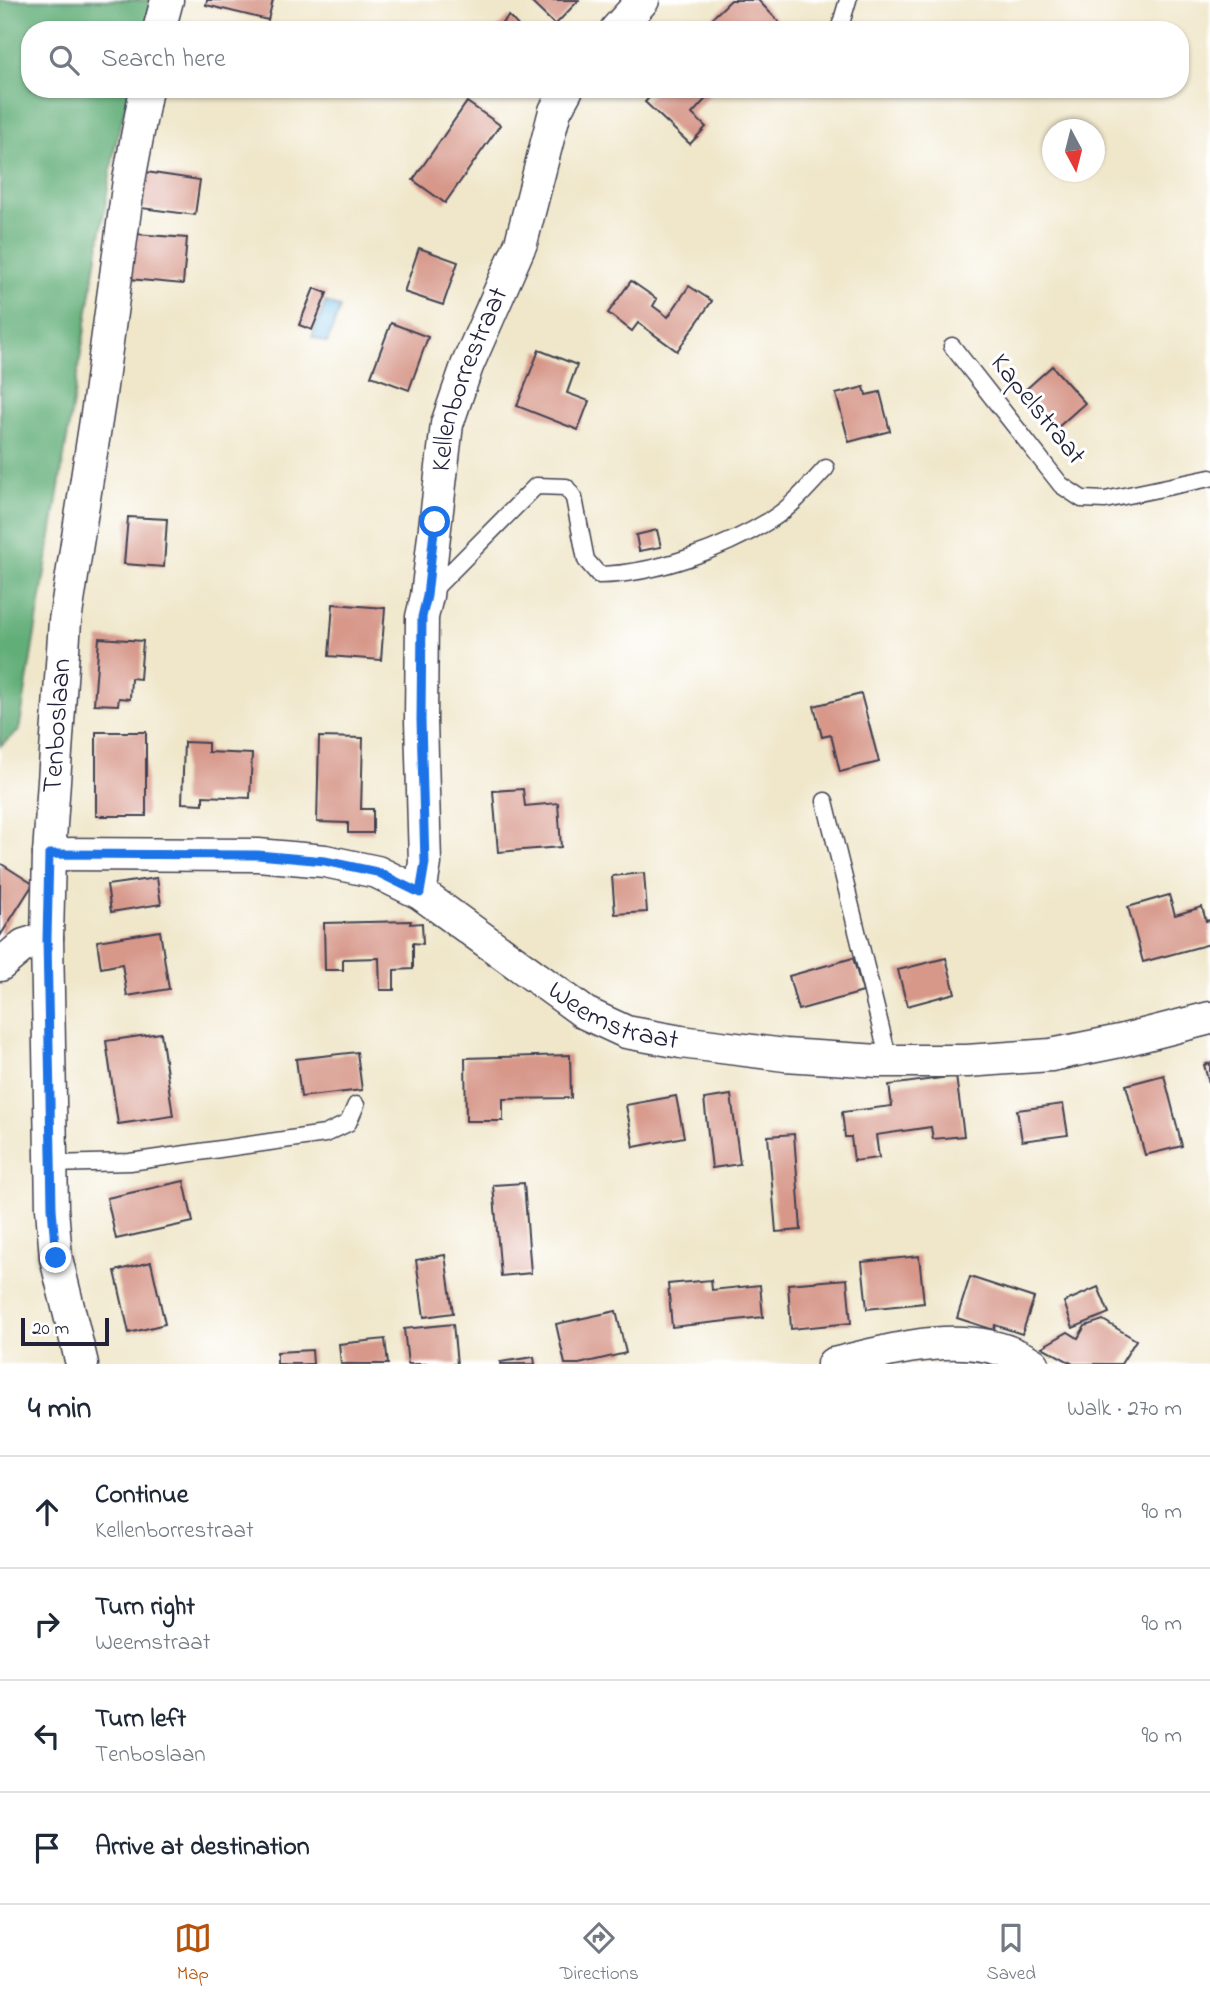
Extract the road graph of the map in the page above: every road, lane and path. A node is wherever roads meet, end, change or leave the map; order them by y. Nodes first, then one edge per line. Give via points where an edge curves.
1 (167, 0) edge
2 (643, 0) edge
3 (848, 0) edge
4 (161, 21) edge
5 (624, 21) edge
6 (842, 21) edge
7 (144, 98) edge
8 (562, 98) edge
9 (952, 346) dead end
10 (826, 468) dead end
11 (1210, 478) edge
12 (427, 596) junction
13 (825, 801) dead end
14 (49, 854) junction
15 (420, 893) junction
16 (47, 939) junction
17 (0, 965) edge
18 (1210, 1018) edge
19 (889, 1061) junction
20 (356, 1105) dead end
21 (51, 1164) junction
22 (82, 1364) edge
23 (833, 1364) edge
24 (1033, 1364) edge

1 - 4 street
2 - 5 street
3 - 6 lane
7 - 14 street, Tenboslaan via 65,621
8 - 12 street, Kellenborrestraat via 521,243 447,424
9 - 11 lane, Kapelstraat via 1062,485 1082,499 1105,500
10 - 12 lane via 772,519 669,565 623,574 599,575 586,560 574,498 566,487 536,486
12 - 15 street, Kellenborrestraat via 422,617 425,863
13 - 19 lane
14 - 15 street, Weemstraat via 258,855 325,861 377,872
14 - 16 street, Tenboslaan
15 - 19 street, Weemstraat via 586,1013 626,1032 785,1055
16 - 17 street via 24,945
16 - 21 street, Tenboslaan
18 - 19 street, Weemstraat via 1051,1055
20 - 21 lane via 348,1123 325,1134 130,1162
21 - 22 street, Tenboslaan via 56,1258
23 - 24 street via 951,1341 993,1347

